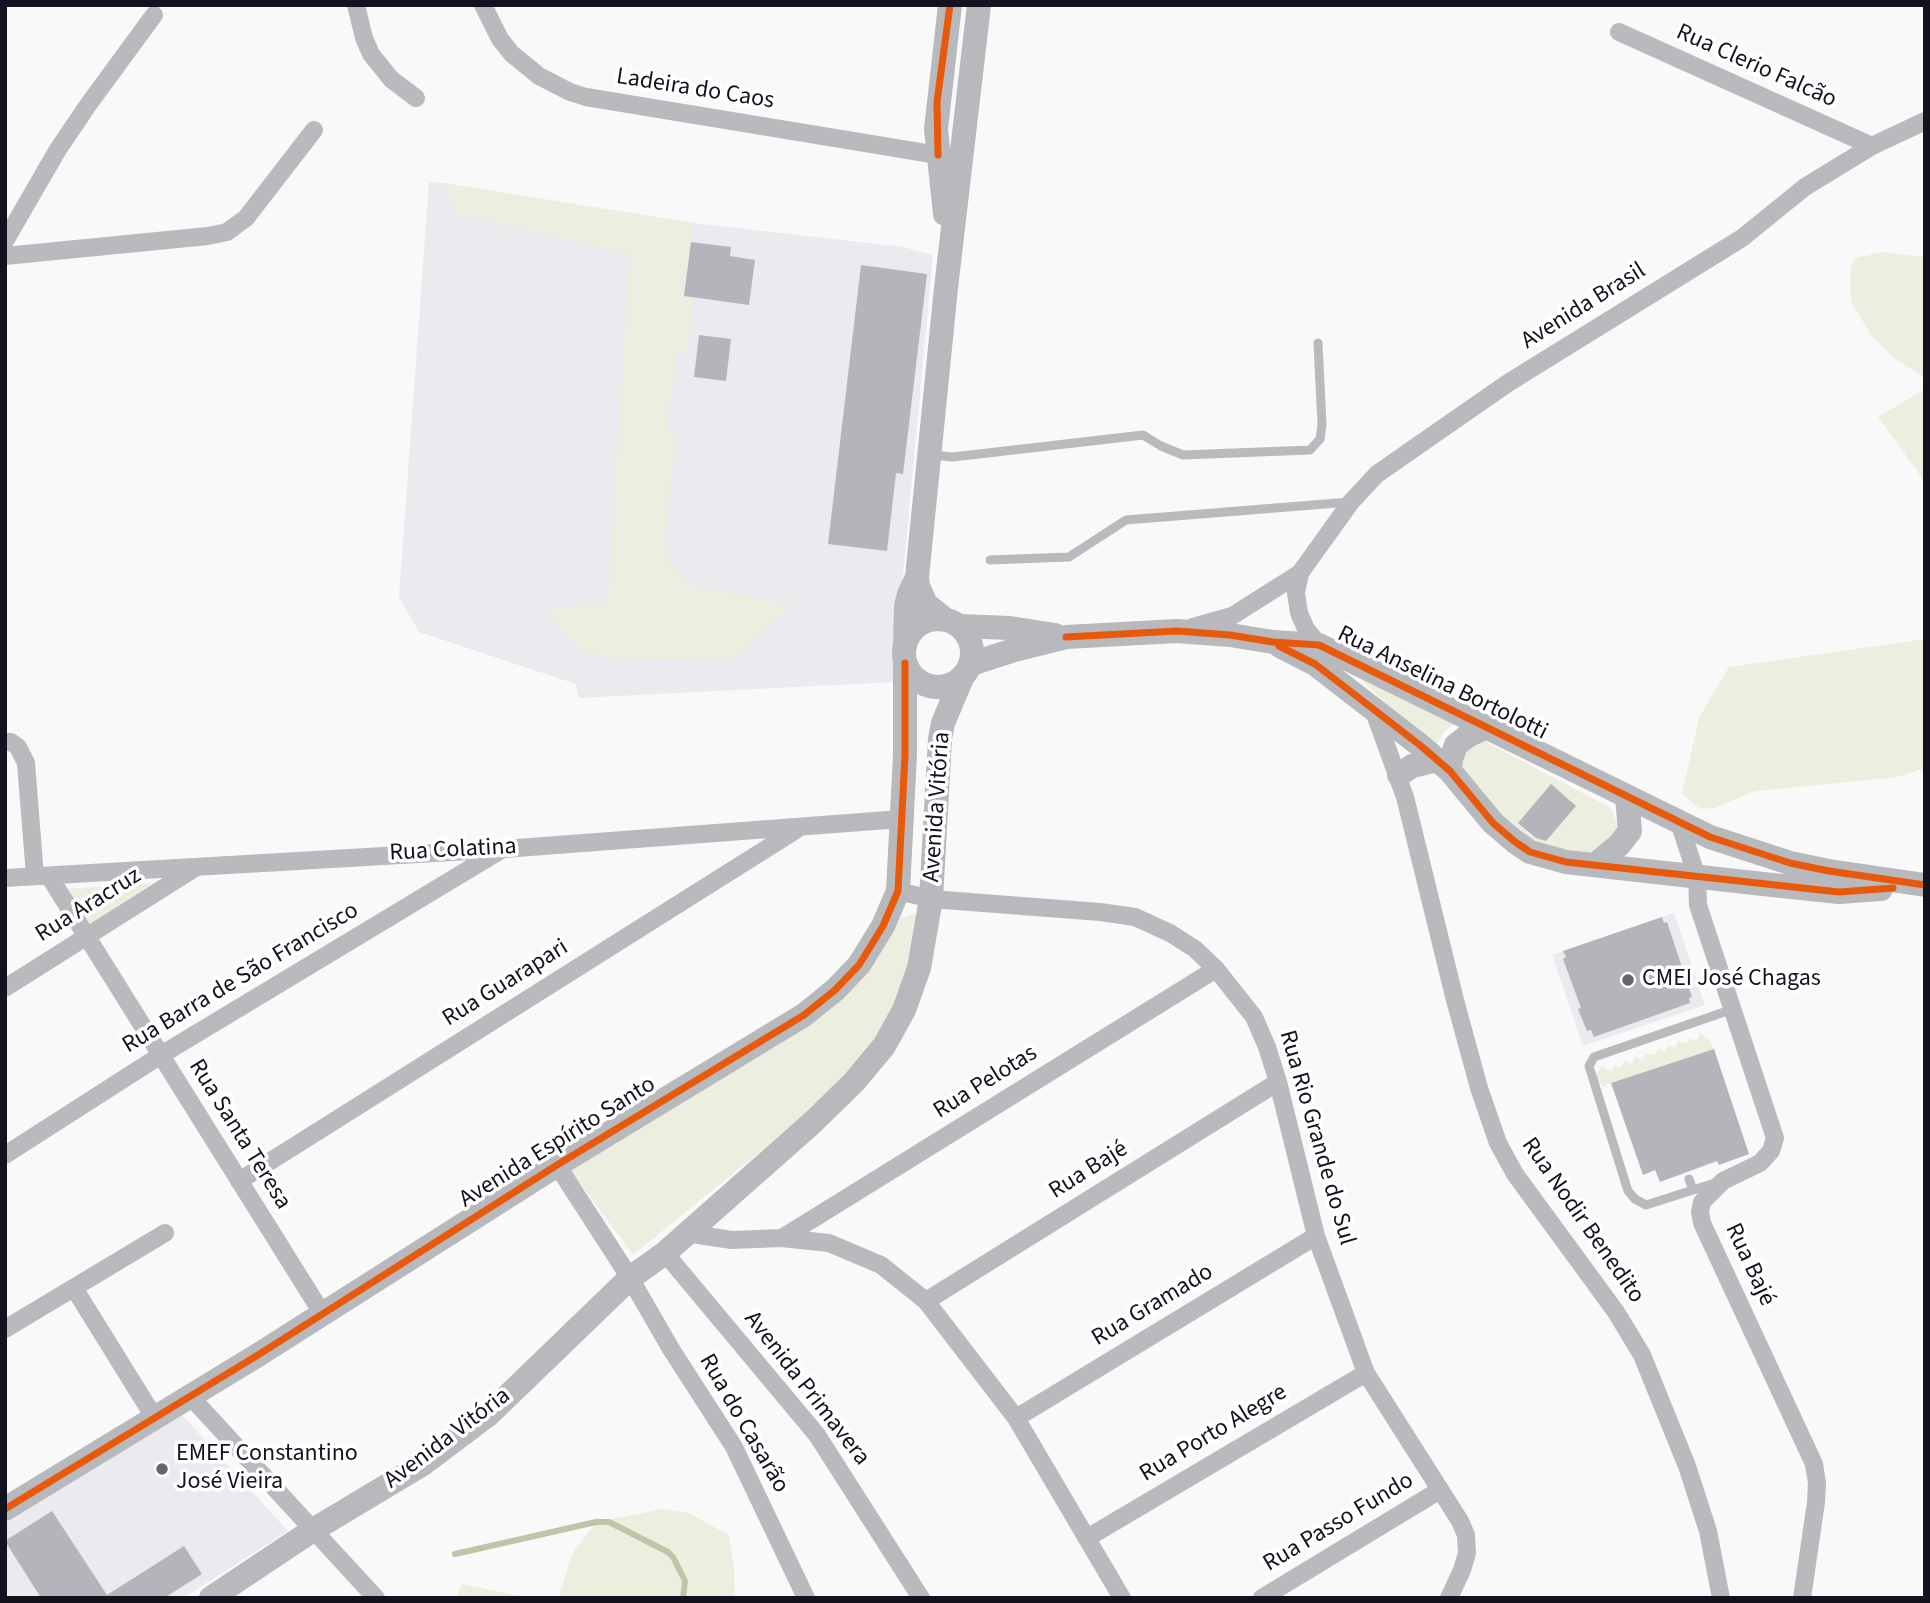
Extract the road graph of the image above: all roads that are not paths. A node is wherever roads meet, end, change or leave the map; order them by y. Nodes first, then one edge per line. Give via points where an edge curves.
1 (356, 5) edge
2 (482, 5) edge
3 (950, 5) edge
4 (979, 5) edge
5 (155, 15) dead end
6 (1619, 32) dead end
7 (416, 98) dead end
8 (1925, 121) edge
9 (314, 130) dead end
10 (1872, 146) junction
11 (938, 155) junction
12 (5, 241) edge
13 (5, 256) edge
14 (946, 288) junction
15 (1318, 343) dead end
16 (930, 454) junction
17 (1352, 502) junction
18 (990, 559) dead end
19 (1300, 573) junction
20 (918, 577) junction
21 (952, 623) junction
22 (1177, 631) junction
23 (1066, 637) junction
24 (1273, 642) junction
25 (1319, 645) junction
26 (905, 654) junction
27 (966, 671) junction
28 (1371, 706) junction
29 (1485, 728) junction
30 (5, 742) edge
31 (1444, 765) junction
32 (1399, 775) junction
33 (1627, 797) junction
34 (901, 819) junction
35 (1679, 822) junction
36 (799, 828) junction
37 (504, 849) junction
38 (1596, 864) junction
39 (198, 866) junction
40 (42, 876) junction
41 (1696, 877) junction
42 (5, 878) edge
43 (1925, 885) edge
44 (898, 891) junction
45 (930, 907) junction
46 (87, 937) junction
47 (1216, 969) junction
48 (5, 988) edge
49 (1733, 1009) junction
50 (161, 1055) junction
51 (1278, 1082) junction
52 (5, 1154) edge
53 (557, 1166) junction
54 (1689, 1179) dead end
55 (239, 1181) junction
56 (1723, 1181) junction
57 (1693, 1190) junction
58 (165, 1233) dead end
59 (685, 1233) junction
60 (1316, 1236) junction
61 (782, 1238) junction
62 (665, 1253) junction
63 (630, 1278) junction
64 (74, 1288) junction
65 (926, 1301) junction
66 (322, 1312) junction
67 (5, 1329) edge
68 (1366, 1373) junction
69 (189, 1395) junction
70 (155, 1417) junction
71 (1016, 1418) junction
72 (1440, 1490) junction
73 (5, 1509) edge
74 (313, 1530) junction
75 (1087, 1538) junction
76 (211, 1598) edge
77 (376, 1598) edge
78 (806, 1598) edge
79 (921, 1598) edge
80 (1122, 1598) edge
81 (1262, 1598) edge
82 (1449, 1598) edge
83 (1721, 1598) edge
84 (1802, 1598) edge

1 - 7 street via 371,54 391,79
2 - 11 street, Ladeira do Caos via 512,54 538,76 570,92
3 - 11 street via 937,102
4 - 14 street
5 - 12 street via 65,139
6 - 10 street, Rua Clerio Falcão
8 - 10 street, Avenida Brasil
9 - 13 street via 246,218 227,232
10 - 17 street, Avenida Brasil via 1805,187 1742,238 1508,383 1377,474
11 - 14 street
14 - 16 street
15 - 16 lane via 1322,425 1320,439 1310,450 1183,455 1143,435 953,457
16 - 20 street
17 - 18 lane via 1126,520 1069,558
17 - 19 street, Avenida Brasil
19 - 22 street, Avenida Brasil via 1233,616
19 - 25 street via 1299,613
20 - 21 street via 926,604
20 - 26 street, Avenida Espírito Santo via 906,606
21 - 23 street
21 - 26 street via 932,619 918,625 909,635
21 - 27 street via 969,636 972,650
22 - 23 street
22 - 24 street
23 - 27 street via 1014,650
24 - 25 street, Rua Anselina Bortolotti
24 - 28 street, Rua Anselina Bortolotti via 1315,664
25 - 29 street, Rua Anselina Bortolotti
26 - 27 street via 912,676 938,688 952,685
26 - 34 street, Avenida Espírito Santo
27 - 45 street, Avenida Vitória via 940,739
28 - 31 street, Rua Anselina Bortolotti
28 - 32 street, Rua Nodir Benedito
29 - 31 street via 1454,747
29 - 33 street, Rua Anselina Bortolotti
30 - 40 street via 18,747 26,763
31 - 32 street via 1412,766
31 - 38 street, Rua Anselina Bortolotti via 1493,823 1530,852
32 - 83 street, Rua Nodir Benedito via 1455,1000 1498,1143 1642,1355 1704,1518
33 - 35 street, Rua Anselina Bortolotti
33 - 38 street via 1630,831
34 - 36 street, Rua Colatina
34 - 44 street, Avenida Espírito Santo
35 - 41 street, Rua Bajé
35 - 43 street, Rua Anselina Bortolotti via 1790,863
36 - 37 street, Rua Colatina
36 - 55 street, Rua Guarapari
37 - 39 street, Rua Colatina
37 - 50 street, Rua Barra de São Francisco
38 - 41 street, Rua Anselina Bortolotti
39 - 40 street, Rua Colatina
39 - 46 street, Rua Aracruz
40 - 42 street, Rua Colatina
40 - 46 street, Rua Santa Teresa
41 - 43 street, Rua Anselina Bortolotti via 1839,892
41 - 49 street, Rua Bajé via 1698,905
44 - 45 street
44 - 53 street, Avenida Espírito Santo via 859,965 835,990 804,1015
45 - 47 street, Rua Rio Grande do Sul via 1135,917 1195,949
45 - 59 street, Avenida Vitória via 919,968 884,1046 812,1123
46 - 48 street, Rua Aracruz
46 - 50 street, Rua Santa Teresa
47 - 51 street, Rua Rio Grande do Sul via 1254,1017
47 - 61 street, Rua Pelotas
49 - 56 street, Rua Bajé via 1775,1138 1760,1163
49 - 57 lane via 1594,1057 1589,1066 1634,1199 1646,1205
50 - 52 street, Rua Barra de São Francisco
50 - 55 street, Rua Santa Teresa
51 - 60 street, Rua Rio Grande do Sul
51 - 65 street, Rua Bajé
53 - 63 street
53 - 66 street, Avenida Espírito Santo
54 - 57 lane
55 - 66 street, Rua Santa Teresa
56 - 57 lane
56 - 84 street, Rua Bajé via 1702,1202 1702,1223 1814,1464 1816,1502
58 - 64 street
59 - 61 street via 732,1240
59 - 62 street, Avenida Vitória
60 - 68 street, Rua Rio Grande do Sul
60 - 71 street, Rua Gramado
61 - 65 street via 829,1243 881,1265
62 - 63 street, Avenida Vitória
62 - 79 street, Avenida Primavera via 817,1435
63 - 74 street, Avenida Vitória via 488,1415 422,1464
63 - 78 street, Rua do Casarão via 734,1447
64 - 67 street
64 - 70 street
65 - 71 street
66 - 69 street, Avenida Espírito Santo
68 - 72 street, Rua Rio Grande do Sul
68 - 75 street, Rua Porto Alegre
69 - 70 street, Avenida Espírito Santo
69 - 74 street
70 - 73 street, Avenida Espírito Santo
71 - 75 street
72 - 81 street, Rua Passo Fundo
72 - 82 street, Rua Rio Grande do Sul via 1466,1535 1467,1553
74 - 76 street, Avenida Vitória
74 - 77 street
75 - 80 street

